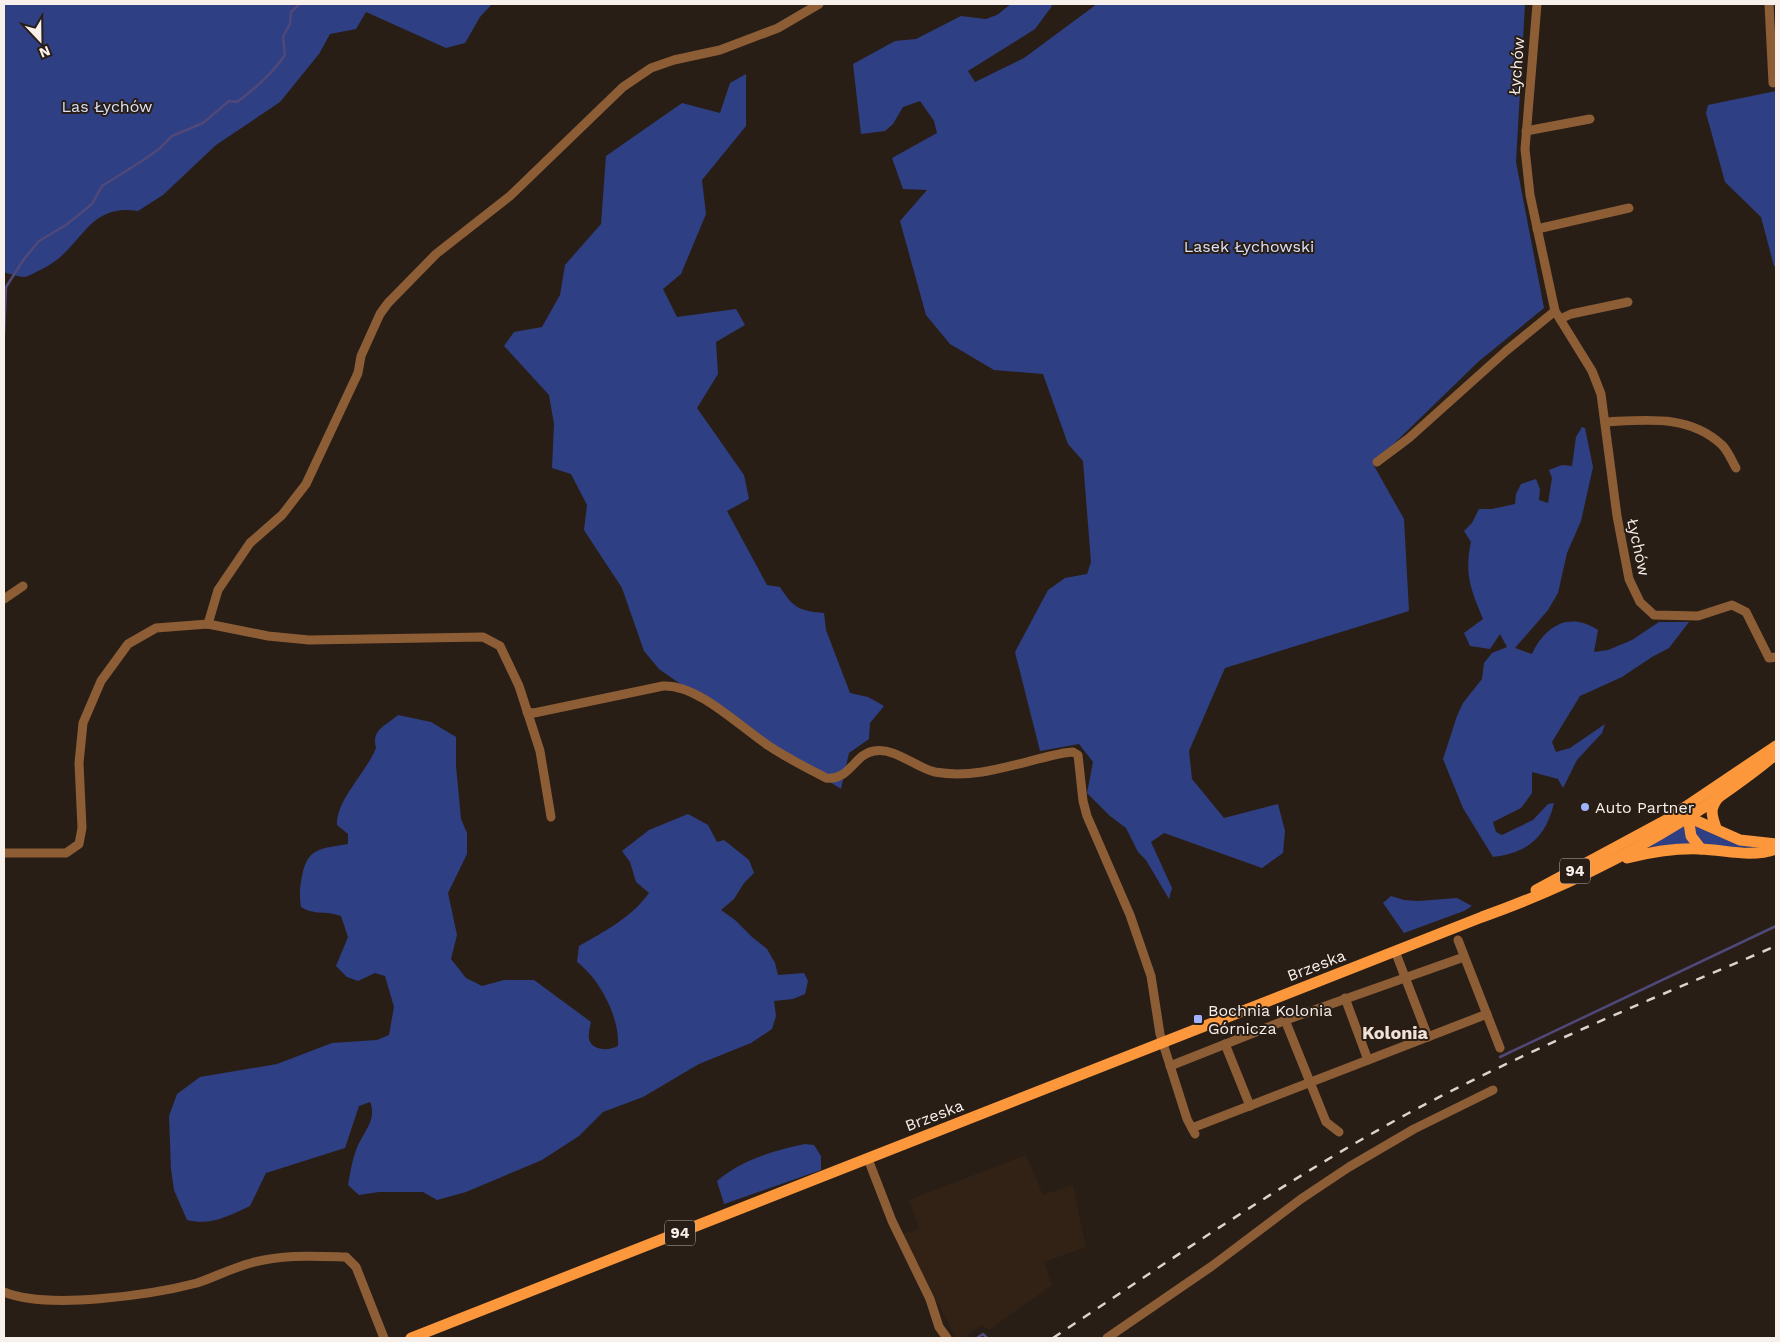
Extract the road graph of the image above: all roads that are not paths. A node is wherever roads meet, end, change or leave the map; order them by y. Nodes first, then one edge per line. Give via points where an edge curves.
1 (819, 4) edge
2 (1537, 4) edge
3 (1769, 4) edge
4 (1773, 83) dead end
5 (1590, 119) dead end
6 (1526, 131) junction
7 (1629, 208) dead end
8 (1537, 229) junction
9 (1628, 302) dead end
10 (1555, 311) junction
11 (1560, 319) junction
12 (1605, 422) junction
13 (1377, 462) dead end
14 (1736, 468) dead end
15 (23, 586) dead end
16 (4, 599) edge
17 (208, 624) junction
18 (1773, 658) edge
19 (527, 712) junction
20 (1776, 746) edge
21 (1776, 754) edge
22 (1722, 795) junction
23 (1704, 796) junction
24 (551, 817) dead end
25 (1688, 817) junction
26 (1666, 820) junction
27 (1716, 828) junction
28 (1776, 844) edge
29 (1776, 848) edge
30 (1701, 849) junction
31 (4, 852) edge
32 (1611, 862) junction
33 (1482, 917) junction
34 (1458, 940) dead end
35 (1395, 952) junction
36 (1464, 957) junction
37 (1405, 977) junction
38 (1345, 998) junction
39 (1486, 1014) junction
40 (1286, 1020) junction
41 (1428, 1036) junction
42 (1163, 1043) junction
43 (1226, 1044) junction
44 (1500, 1048) dead end
45 (1368, 1060) junction
46 (1170, 1066) junction
47 (1311, 1082) junction
48 (1493, 1090) dead end
49 (1250, 1106) junction
50 (1340, 1132) dead end
51 (868, 1159) junction
52 (4, 1292) edge
53 (384, 1338) edge
54 (411, 1338) edge
55 (947, 1338) edge
56 (1107, 1338) edge

1 - 17 street via 762,35 651,68 616,94 510,196 436,254 380,314 361,356 354,382 306,484 282,515 250,543 218,590
2 - 6 street, Łychów
3 - 4 street
5 - 6 street
6 - 8 street, Łychów via 1526,168
7 - 8 street
8 - 10 street, Łychów
9 - 11 street
10 - 11 street, Łychów
10 - 13 street
11 - 12 street, Łychów via 1598,383
12 - 14 street via 1659,419 1698,429 1723,446
12 - 18 street, Łychów via 1629,580 1640,602 1654,616 1698,616 1732,605 1746,612
15 - 16 street
17 - 19 street via 309,640 483,637 493,640 504,651
17 - 31 street via 156,628 128,644 101,681 83,724 78,762 82,828 79,844 66,853
19 - 24 street via 540,751
19 - 42 street via 675,685 710,704 777,751 832,779 845,774 867,753 875,750 886,751 936,772 958,773 1002,769 1073,752 1080,762 1087,816 1130,915 1151,976
20 - 23 main road, 94
21 - 22 main road, 94
22 - 25 main road, 94
22 - 27 main road via 1712,806 1711,815
23 - 25 main road
23 - 26 main road, 94
25 - 26 main road, Brzeska
25 - 27 main road, Brzeska
25 - 30 main road via 1691,836
25 - 32 main road, Brzeska / 94
26 - 33 main road, Brzeska / 94 via 1583,867
27 - 28 main road, Brzeska via 1740,840
29 - 30 main road, Brzeska via 1739,854
30 - 32 main road, Brzeska via 1661,850
32 - 33 main road, Brzeska / 94 via 1540,897
33 - 35 main road, Brzeska / 94
34 - 36 street
35 - 37 street
35 - 42 main road, Brzeska / 94
36 - 37 street
36 - 39 street
37 - 38 street
37 - 41 street
38 - 40 street
38 - 45 street
39 - 41 street
39 - 44 street
40 - 43 street
40 - 47 street
41 - 45 street
42 - 46 street
42 - 51 main road, Brzeska / 94
43 - 46 street
43 - 49 street
45 - 47 street
46 - 49 street via 1193,1131
47 - 49 street
47 - 50 street via 1326,1122
48 - 56 street via 1414,1129 1349,1167
51 - 54 main road, 94
51 - 55 street via 892,1221 930,1300 939,1327
52 - 53 street via 14,1296 60,1300 128,1296 196,1283 251,1263 293,1256 346,1257 356,1267

